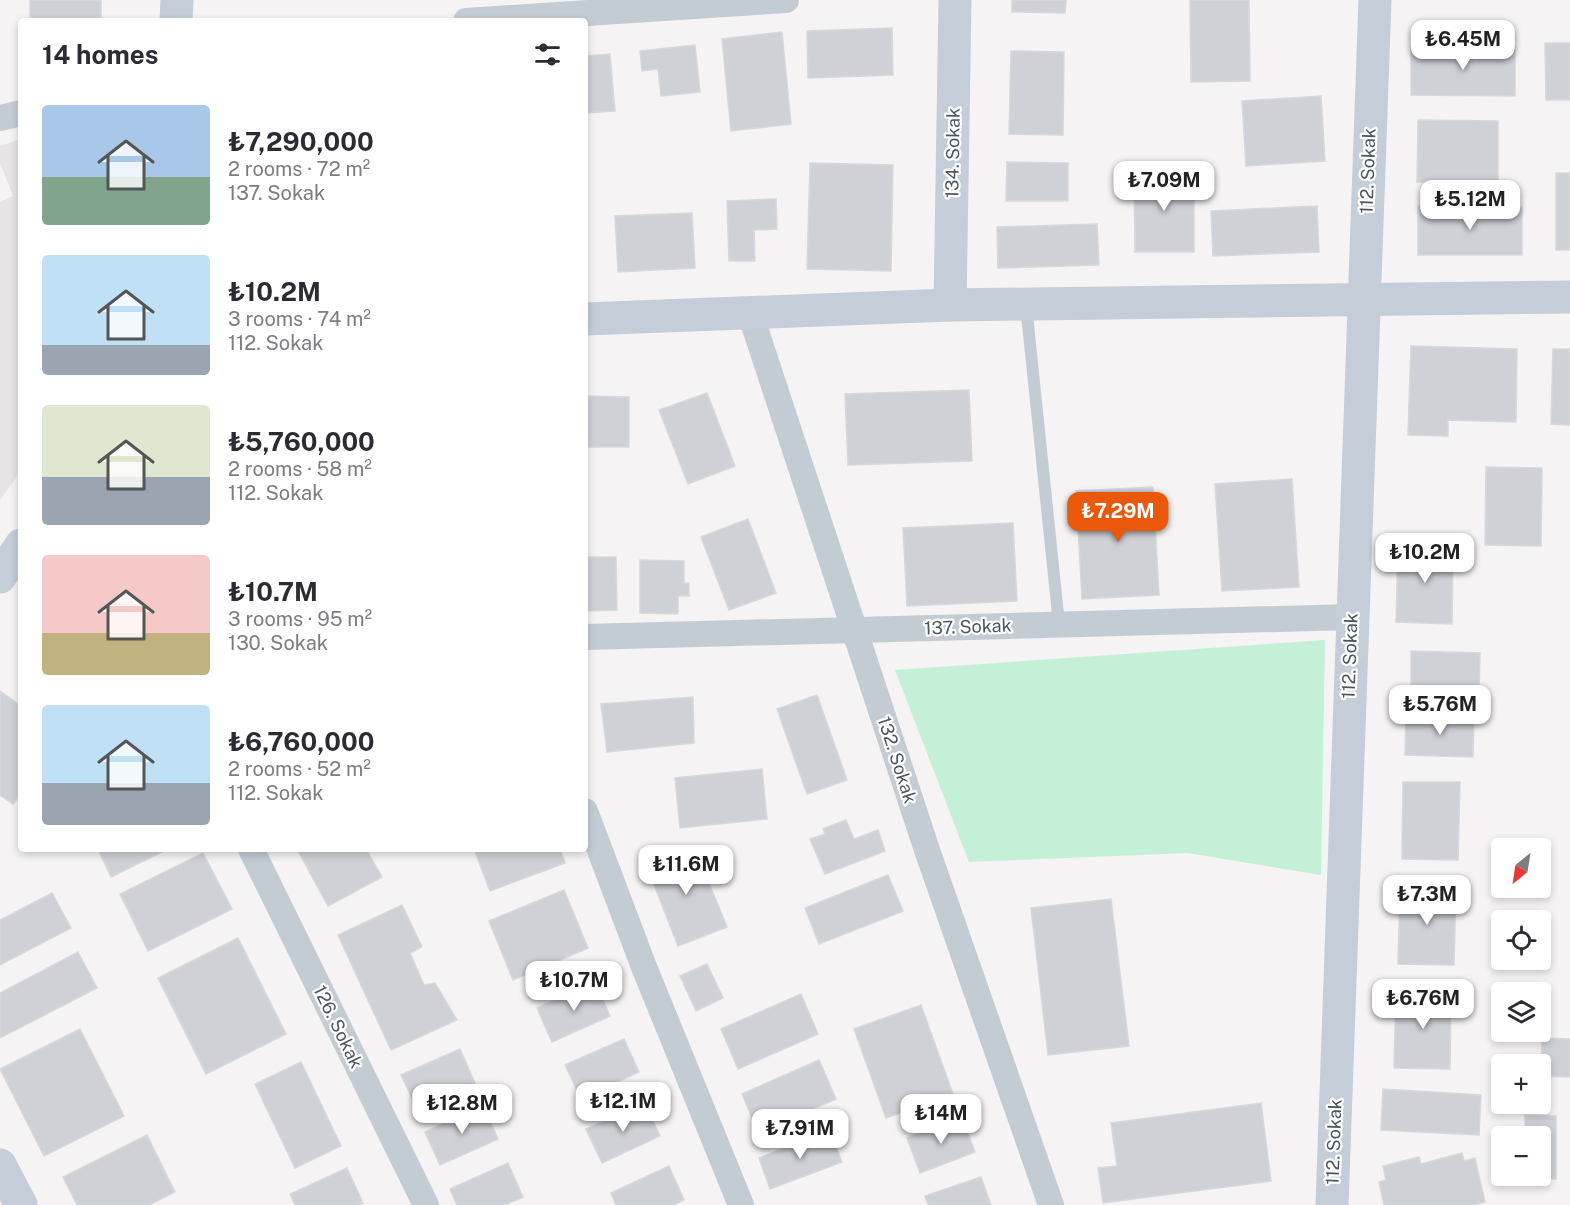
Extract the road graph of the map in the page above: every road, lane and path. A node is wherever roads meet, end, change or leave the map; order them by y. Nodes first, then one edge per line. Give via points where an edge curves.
1 (177, 0) edge
2 (786, 0) edge
3 (955, 0) edge
4 (1375, 0) edge
5 (176, 18) edge
6 (512, 18) edge
7 (18, 114) edge
8 (0, 118) edge
9 (1570, 297) edge
10 (1363, 300) junction
11 (1026, 304) junction
12 (950, 305) junction
13 (750, 313) junction
14 (588, 319) edge
15 (18, 549) edge
16 (0, 577) edge
17 (1352, 617) junction
18 (1059, 624) junction
19 (854, 630) junction
20 (588, 637) edge
21 (588, 819) edge
22 (252, 852) edge
23 (0, 1165) edge
24 (21, 1205) edge
25 (426, 1205) edge
26 (741, 1205) edge
27 (1051, 1205) edge
28 (1332, 1205) edge

1 - 5 street
2 - 6 street
3 - 12 street, 134. Sokak
4 - 10 street, 112. Sokak
7 - 8 street
9 - 10 street
10 - 11 street
10 - 17 street, 112. Sokak
11 - 12 street
11 - 18 lane
12 - 13 street
13 - 14 street
13 - 19 street, 132. Sokak
15 - 16 street
17 - 18 street, 137. Sokak
17 - 28 street, 112. Sokak
18 - 19 street, 137. Sokak
19 - 20 street, 137. Sokak
19 - 27 street, 132. Sokak
21 - 26 street
22 - 25 street, 126. Sokak
23 - 24 street

